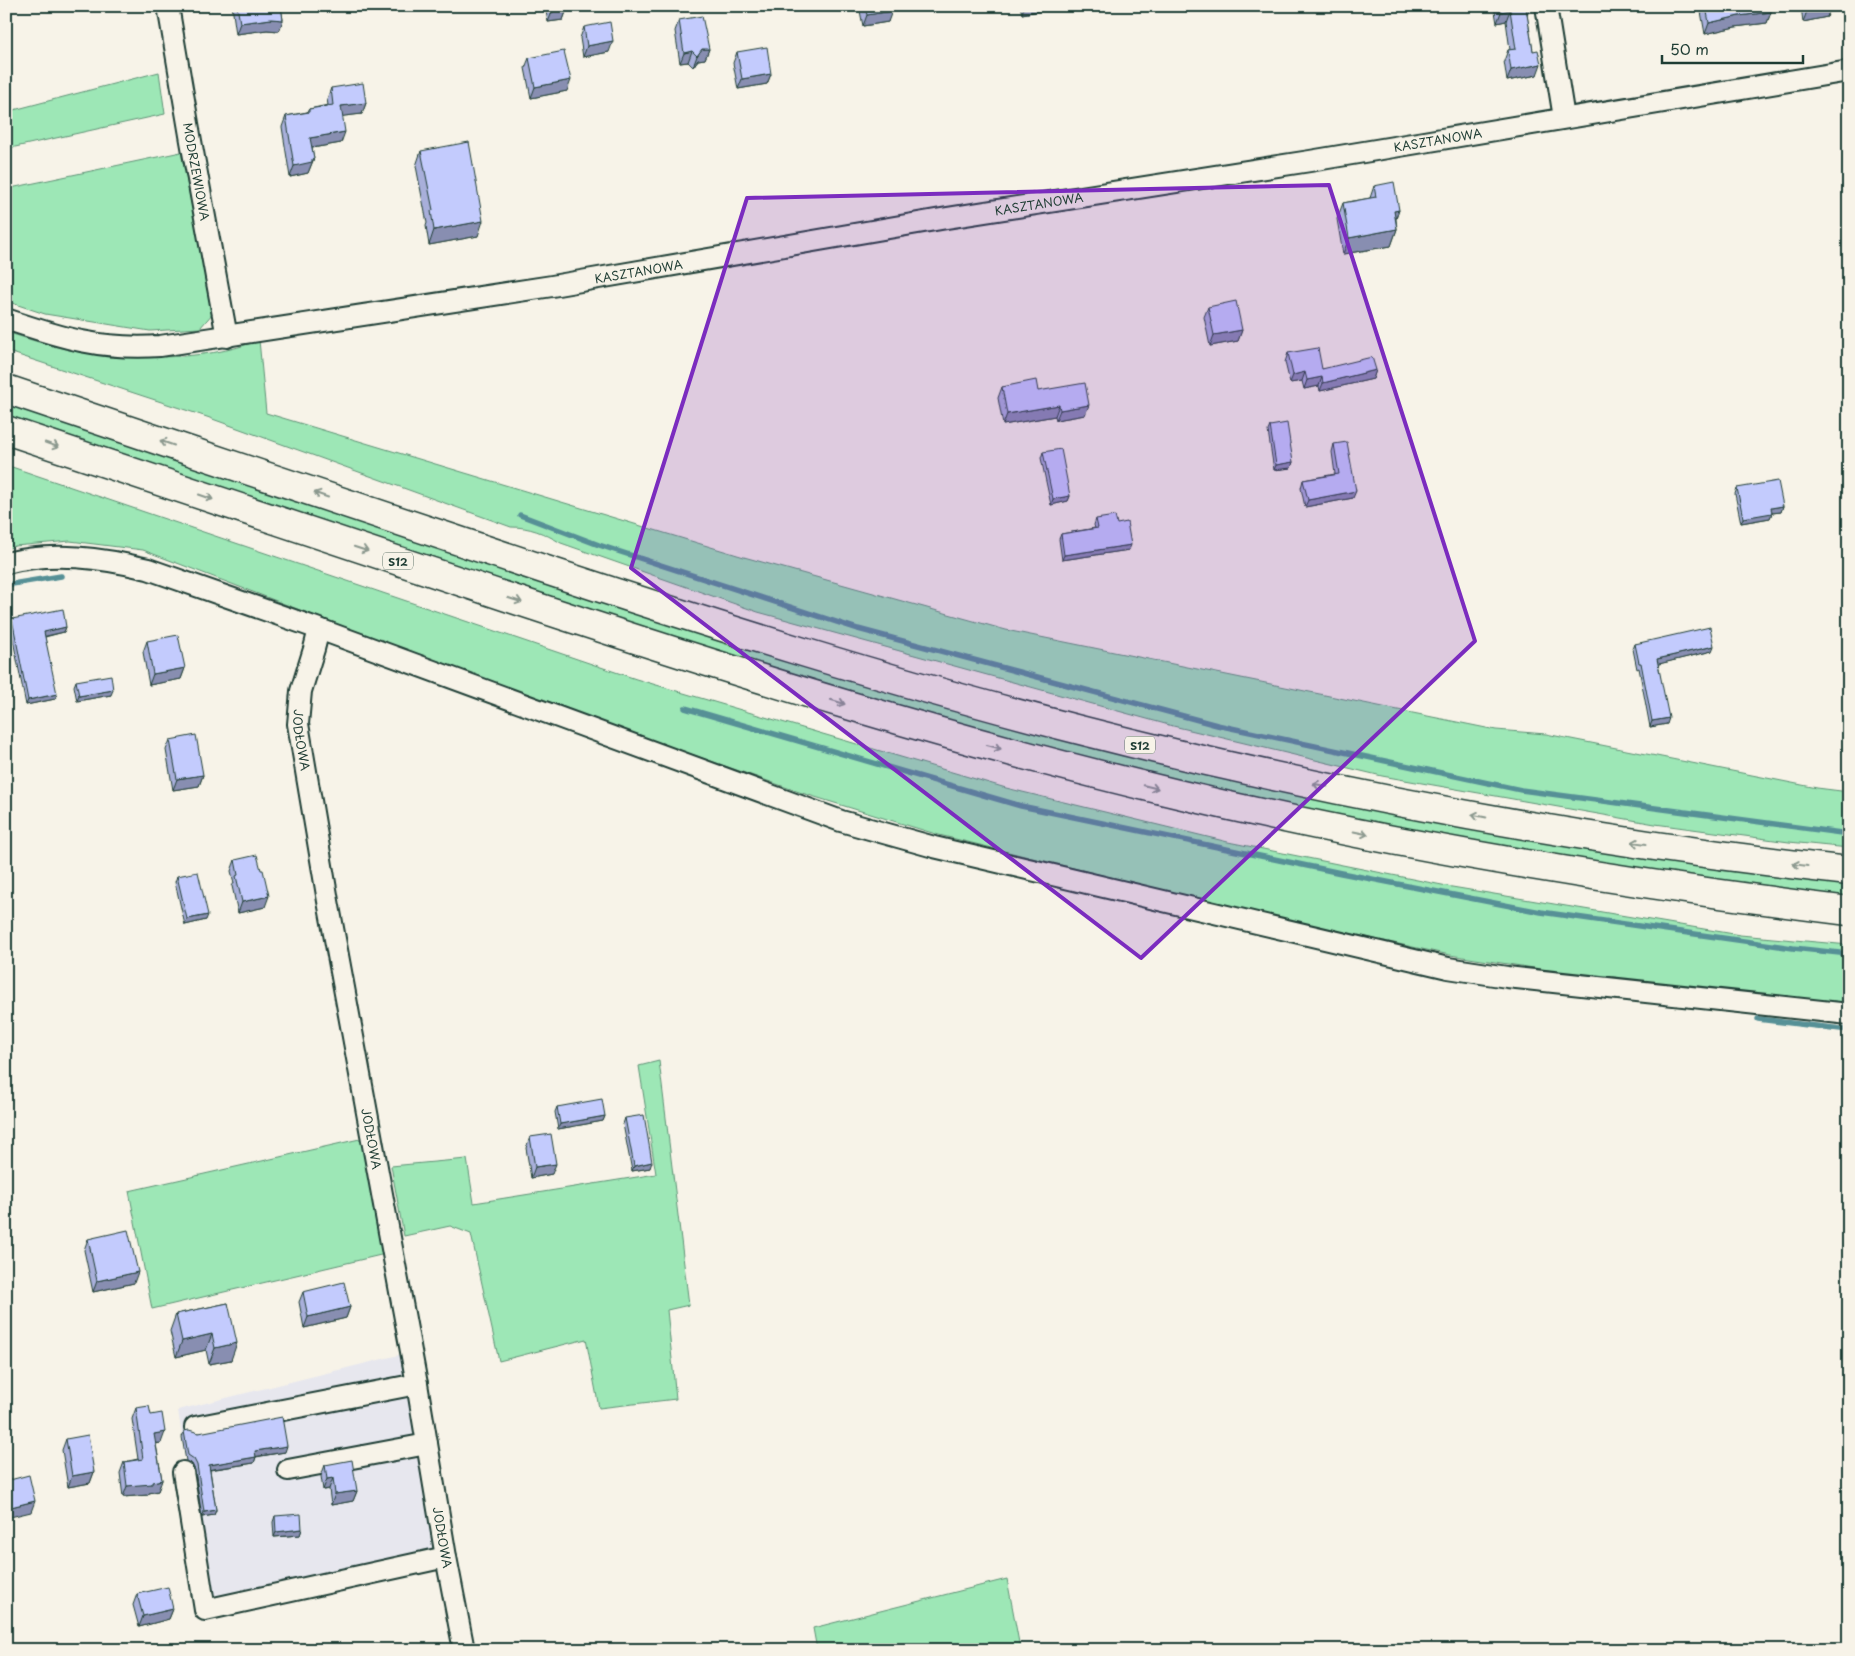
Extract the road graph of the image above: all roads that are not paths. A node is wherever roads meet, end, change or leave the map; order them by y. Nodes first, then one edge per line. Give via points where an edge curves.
1 (168, 6) edge
2 (1546, 6) edge
3 (1849, 71) edge
4 (1564, 118) junction
5 (6, 319) edge
6 (227, 336) junction
7 (6, 389) edge
8 (6, 430) edge
9 (6, 563) edge
10 (319, 629) junction
11 (1849, 871) edge
12 (1849, 911) edge
13 (1849, 1014) edge
14 (417, 1384) junction
15 (195, 1427) dead end
16 (427, 1444) junction
17 (288, 1470) dead end
18 (183, 1472) dead end
19 (446, 1556) junction
20 (464, 1650) edge

1 - 6 street, MODRZEWIOWA
2 - 4 street
3 - 4 street, KASZTANOWA
4 - 6 street, KASZTANOWA via 552,286
5 - 6 street, KASZTANOWA via 64,338 112,347 160,346
11 -> 7 highway, S12 via 1620,840 1488,818 1157,750 1072,728 749,635
8 -> 12 highway, S12 via 644,642 800,691 1011,751 1264,814 1495,859 1694,891
9 - 10 street via 21,559 75,557 119,562 148,569
10 - 13 street via 841,821 934,847 1448,968
10 - 14 street, JODŁOWA via 301,691 298,724
14 - 15 street
14 - 16 street, JODŁOWA
16 - 17 street
16 - 19 street, JODŁOWA
18 - 19 street via 205,1610
19 - 20 street, JODŁOWA

